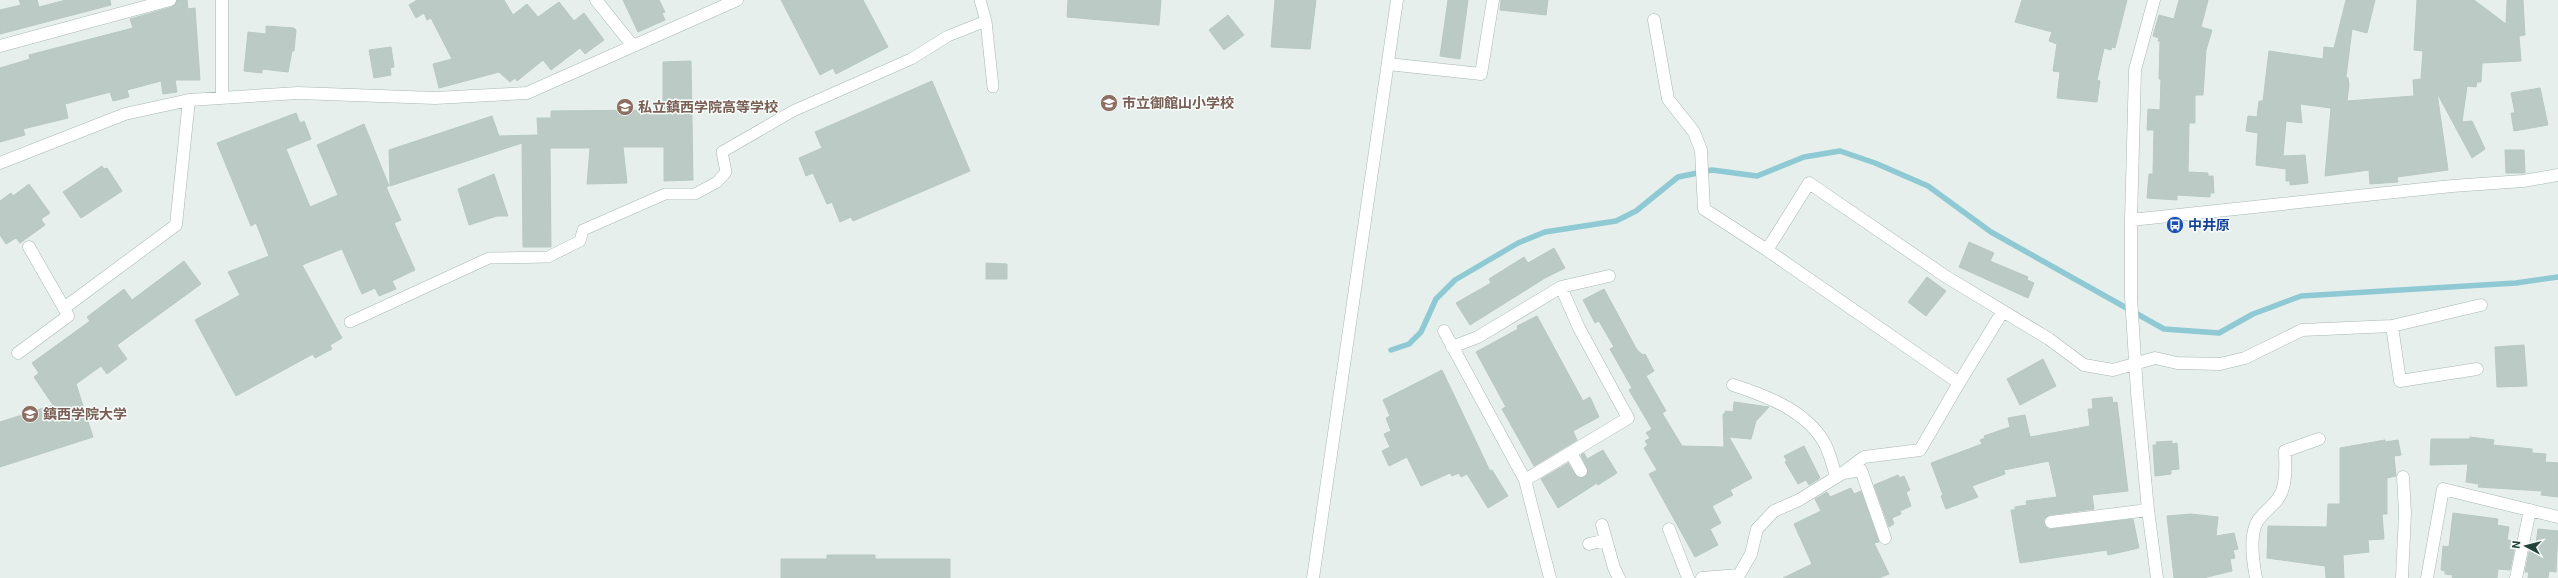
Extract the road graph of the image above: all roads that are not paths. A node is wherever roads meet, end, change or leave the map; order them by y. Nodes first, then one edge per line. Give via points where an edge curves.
1 (170, 0) edge
2 (222, 0) edge
3 (596, 0) edge
4 (737, 0) edge
5 (980, 0) edge
6 (1397, 0) edge
7 (1492, 0) edge
8 (2154, 0) edge
9 (986, 20) junction
10 (1654, 20) dead end
11 (0, 46) edge
12 (633, 46) junction
13 (1388, 64) junction
14 (993, 87) dead end
15 (222, 96) junction
16 (189, 100) junction
17 (0, 163) edge
18 (2558, 175) edge
19 (2131, 220) junction
20 (30, 247) dead end
21 (1767, 250) junction
22 (1609, 276) dead end
23 (1562, 287) junction
24 (2481, 305) dead end
25 (64, 308) junction
26 (2003, 311) junction
27 (350, 322) dead end
28 (2392, 326) junction
29 (1444, 331) dead end
30 (1452, 347) junction
31 (18, 353) dead end
32 (2135, 364) junction
33 (2477, 369) dead end
34 (1959, 383) junction
35 (1733, 385) dead end
36 (2319, 440) dead end
37 (1571, 453) junction
38 (1581, 471) dead end
39 (1840, 475) junction
40 (2403, 477) dead end
41 (1524, 480) junction
42 (2148, 510) junction
43 (2530, 510) junction
44 (2558, 517) edge
45 (2051, 522) dead end
46 (1602, 525) dead end
47 (1669, 529) dead end
48 (1885, 538) dead end
49 (1606, 540) junction
50 (1589, 544) dead end
51 (1740, 576) edge
52 (1313, 578) edge
53 (1550, 578) edge
54 (1619, 578) edge
55 (1688, 578) edge
56 (1702, 578) edge
57 (2157, 578) edge
58 (2256, 578) edge
59 (2402, 578) edge
60 (2427, 578) edge
61 (2516, 578) edge

1 - 11 street
2 - 15 street
3 - 12 street
4 - 12 street
5 - 9 lane
6 - 13 street
7 - 13 street via 1481,74
8 - 19 street via 2135,70
9 - 14 lane
9 - 27 lane via 948,36 911,59 793,111 722,152 726,172 717,182 695,194 665,194 583,230 580,241 548,256 489,258
10 - 21 street via 1668,99 1694,132 1701,150 1704,209
12 - 15 street via 527,93 435,98 298,94
13 - 52 street
15 - 16 street
16 - 17 street via 125,114
16 - 25 street via 176,225
18 - 19 street via 2523,181 2452,186
19 - 32 street via 2131,297
20 - 25 street
21 - 26 street via 1809,183 1945,276
21 - 34 street
22 - 23 street
23 - 30 street via 1478,337
23 - 37 street via 1579,328 1628,418
24 - 28 street
25 - 31 street via 68,316
26 - 32 street via 2049,339 2084,366 2113,370
26 - 34 street
28 - 32 street via 2302,330 2245,358 2220,364 2177,363 2155,358
28 - 33 street via 2400,381
29 - 30 street
30 - 41 street
32 - 42 street
34 - 39 street via 1920,450 1864,457
35 - 39 street via 1766,396 1800,416 1825,444
36 - 58 street via 2285,451 2286,475 2283,490 2276,503 2257,522 2253,564
37 - 38 street
37 - 41 street
39 - 48 street via 1861,470
39 - 51 street via 1799,500 1774,511 1757,529 1751,554
40 - 59 street via 2406,513
41 - 53 street
42 - 45 street
42 - 57 street
43 - 44 street
43 - 60 street via 2443,490
43 - 61 street
46 - 49 street
47 - 55 street
49 - 50 street
49 - 54 street
51 - 56 street

